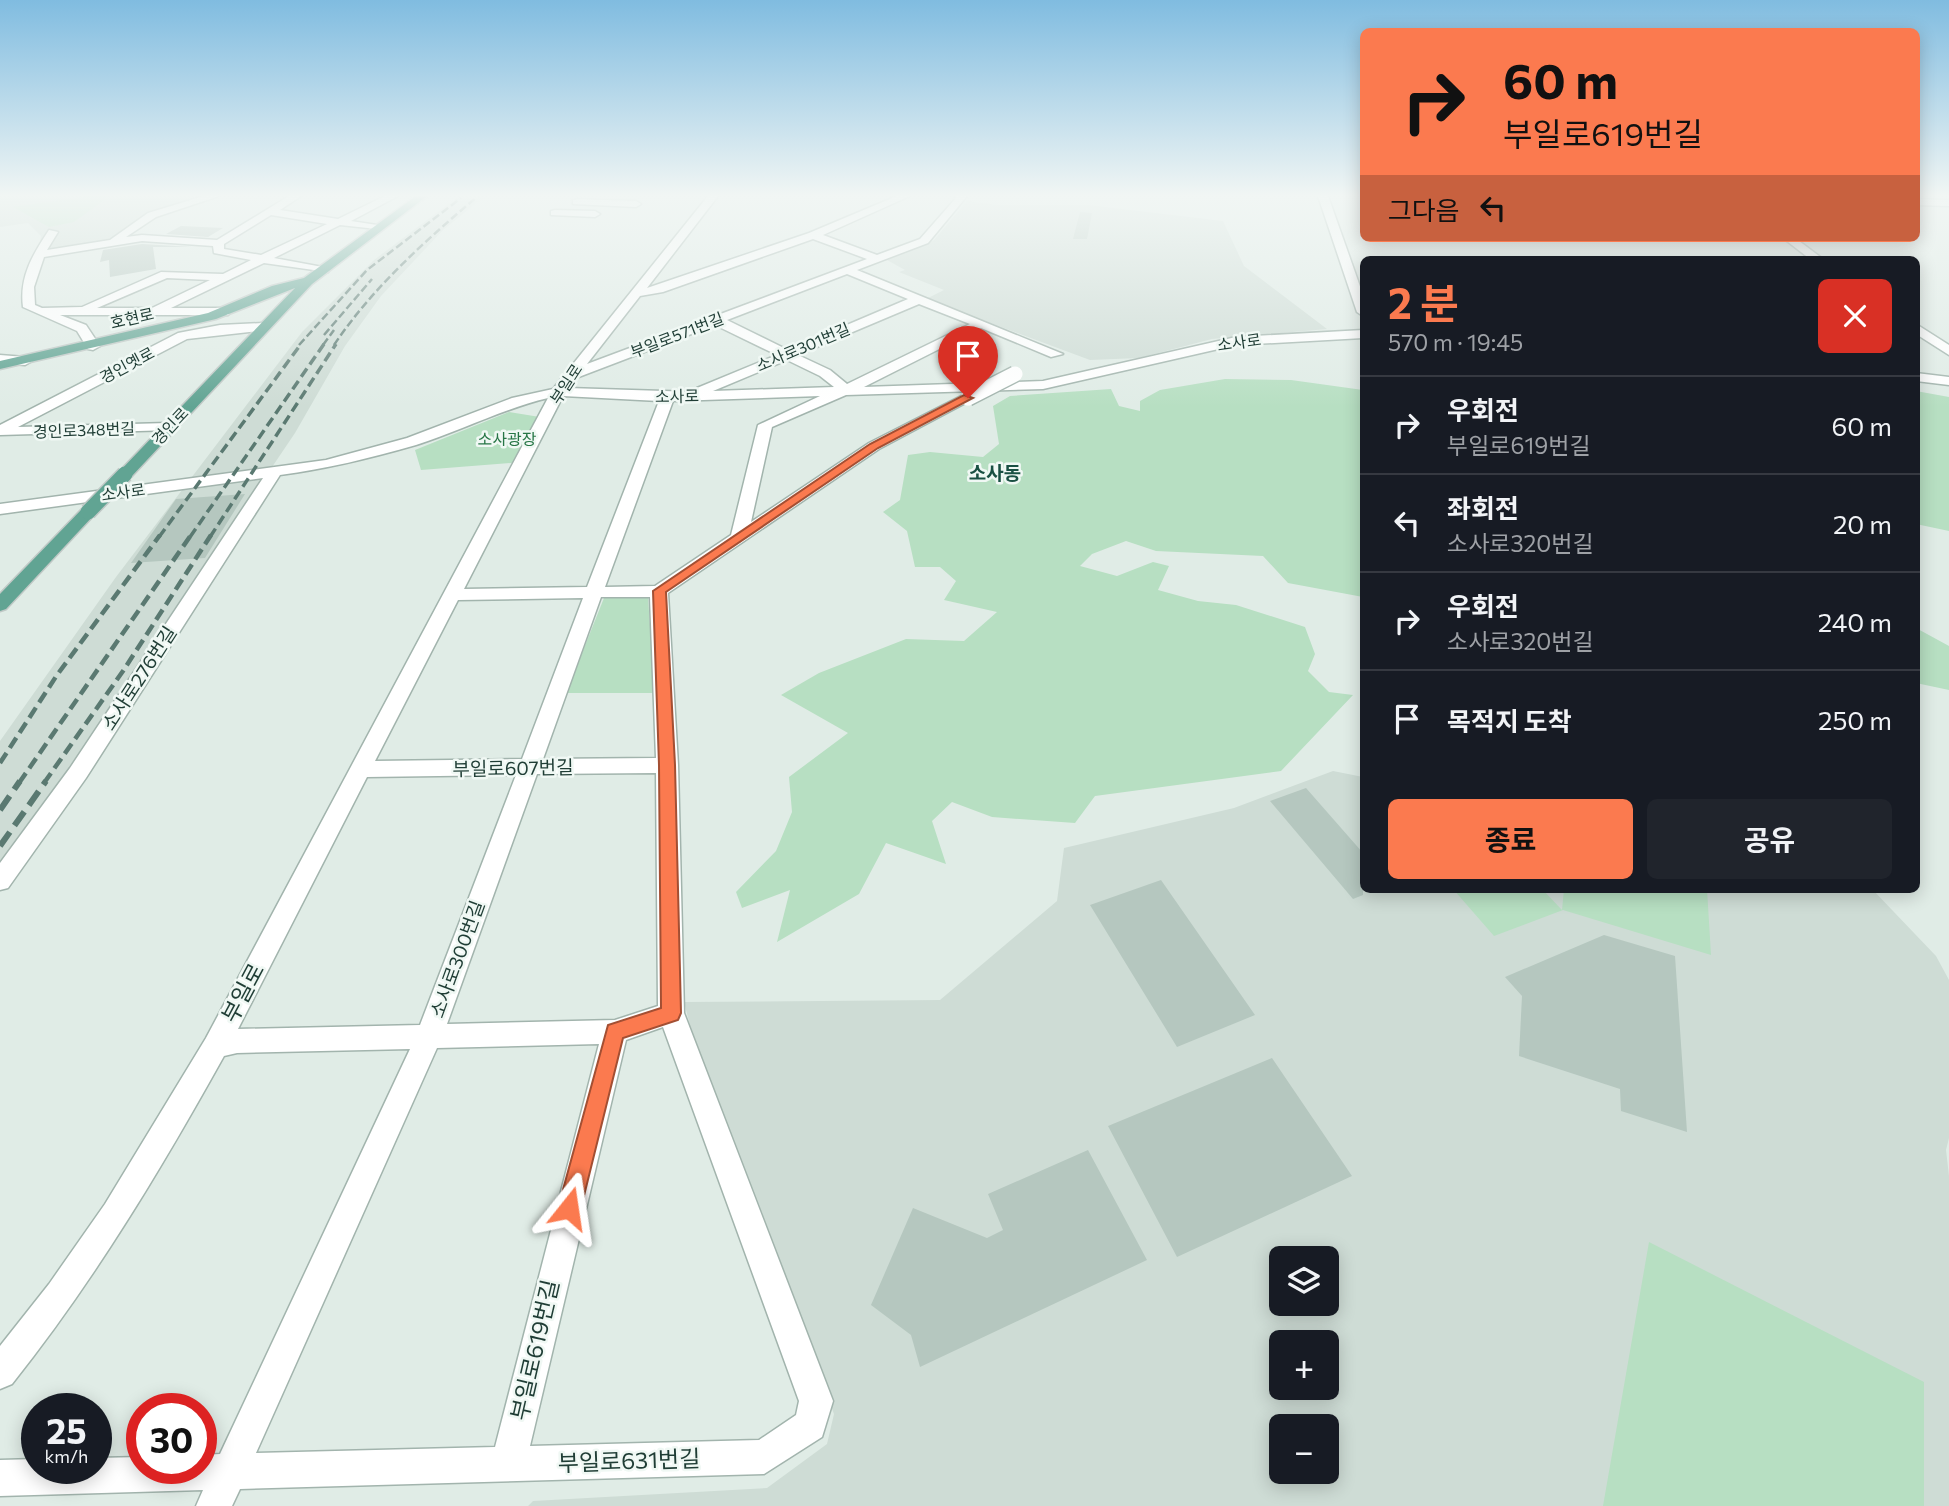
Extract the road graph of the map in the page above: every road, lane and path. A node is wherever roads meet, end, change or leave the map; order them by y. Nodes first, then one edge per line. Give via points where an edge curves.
1 (33, 266) edge
2 (212, 266) edge
3 (248, 266) edge
4 (301, 266) edge
5 (329, 266) edge
6 (657, 266) edge
7 (724, 266) edge
8 (855, 266) edge
9 (1347, 266) edge
10 (324, 270) junction
11 (846, 270) junction
12 (195, 274) junction
13 (225, 277) junction
14 (308, 281) junction
15 (636, 293) junction
16 (917, 300) junction
17 (1360, 303) edge
18 (83, 310) junction
19 (109, 310) junction
20 (228, 310) junction
21 (45, 311) junction
22 (155, 311) junction
23 (258, 312) junction
24 (274, 316) junction
25 (716, 320) junction
26 (978, 325) junction
27 (263, 327) junction
28 (236, 328) junction
29 (1920, 330) edge
30 (1360, 334) edge
31 (93, 346) junction
32 (1945, 346) edge
33 (1056, 354) dead end
34 (785, 355) junction
35 (0, 359) edge
36 (25, 361) junction
37 (0, 365) edge
38 (1015, 374) dead end
39 (571, 375) junction
40 (1920, 378) edge
41 (1949, 382) edge
42 (558, 392) junction
43 (842, 392) junction
44 (679, 397) junction
45 (169, 427) junction
46 (0, 431) edge
47 (274, 472) junction
48 (0, 509) edge
49 (739, 537) junction
50 (659, 591) junction
51 (596, 593) junction
52 (453, 595) junction
53 (0, 606) edge
54 (667, 765) junction
55 (359, 769) junction
56 (531, 769) junction
57 (0, 881) edge
58 (671, 1013) junction
59 (615, 1032) junction
60 (429, 1037) junction
61 (215, 1046) junction
62 (0, 1372) edge
63 (508, 1464) junction
64 (226, 1474) junction
65 (0, 1478) edge
66 (214, 1506) edge

1 - 21 street via 29,307
2 - 12 street
3 - 13 street
4 - 10 street
5 - 10 main road, 경인로
6 - 15 street, 부일로
7 - 15 street
8 - 11 street, 부일로571번길
9 - 17 street
10 - 14 main road, 경인로
11 - 16 street
11 - 25 street, 부일로571번길
12 - 13 street
12 - 18 street via 165,274
12 - 19 street
13 - 22 street
14 - 20 main road, 호현로
14 - 24 main road, 경인로
15 - 39 street, 부일로
16 - 26 street
16 - 34 street, 소사로301번길
18 - 19 street
18 - 21 street
19 - 22 street
20 - 22 street
20 - 23 main road
20 - 31 main road, 호현로
21 - 31 street via 82,328
23 - 24 main road
23 - 28 street via 253,320
24 - 27 main road, 경인로
25 - 34 street
25 - 39 street, 부일로571번길
26 - 33 street
26 - 43 street
27 - 28 street, 경인옛로
27 - 45 main road, 경인로
28 - 46 street, 경인옛로 via 183,336
29 - 32 street
30 - 43 street, 소사로 via 1236,341 1043,385
31 - 36 main road, 호현로
34 - 43 street via 839,382
34 - 44 street, 소사로301번길
35 - 36 street
36 - 37 main road, 호현로
38 - 49 street, bridge via 874,446
39 - 42 street, 부일로
40 - 41 street
42 - 44 street, 소사로
42 - 47 street, 소사로 via 517,401 359,456
42 - 52 street, 부일로
43 - 44 street, 소사로
43 - 49 street via 765,425
44 - 51 street, 소사로300번길
45 - 46 street, 경인로348번길
45 - 53 main road, 경인로, bridge
47 - 48 street, 소사로
47 - 57 street, 소사로276번길 via 78,773
49 - 50 street
50 - 51 street
50 - 54 street, 부일로631번길
51 - 52 street
51 - 56 street, 소사로300번길
52 - 55 street, 부일로
54 - 56 street, 부일로607번길
54 - 58 street, 부일로631번길
55 - 56 street, 부일로607번길
55 - 61 street, 부일로
56 - 60 street, 소사로300번길 via 494,856
58 - 59 street
58 - 63 street, 부일로631번길 via 816,1401 810,1425 764,1457
59 - 60 street
59 - 63 street, 부일로619번길
60 - 61 street via 237,1041
60 - 64 street, 소사로300번길
61 - 62 street, 부일로 via 107,1230
63 - 64 street, 부일로631번길
64 - 65 street, 부일로631번길
64 - 66 street, 소사로300번길

